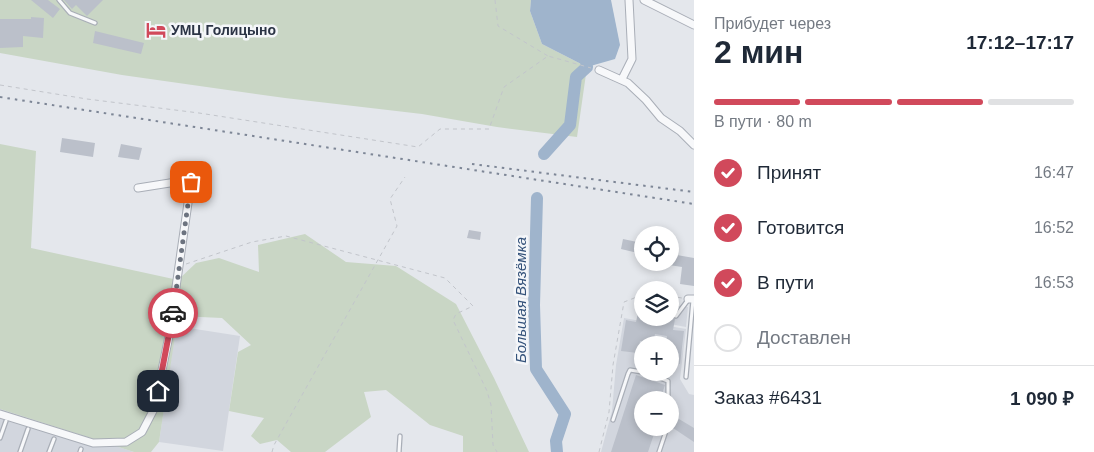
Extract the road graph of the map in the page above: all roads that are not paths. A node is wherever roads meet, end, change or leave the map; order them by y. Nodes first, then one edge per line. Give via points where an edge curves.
1 (58, 0) edge
2 (629, 0) edge
3 (644, 0) edge
4 (95, 23) dead end
5 (694, 25) edge
6 (599, 70) road end
7 (622, 79) junction
8 (694, 145) edge
9 (138, 188) dead end
10 (692, 299) edge
11 (679, 313) edge
12 (634, 370) edge
13 (686, 377) dead end
14 (0, 414) edge
15 (613, 420) dead end
16 (6, 421) dead end
17 (28, 428) dead end
18 (400, 436) dead end
19 (665, 436) edge
20 (0, 438) edge
21 (54, 439) dead end
22 (20, 452) edge
23 (49, 452) edge
24 (399, 452) edge
25 (660, 452) edge

1 - 4 lane via 70,13
2 - 7 street via 632,58
3 - 5 street
6 - 7 street
7 - 8 street
9 - 14 street via 191,182 169,336 154,409 142,432 126,442 93,444
10 - 11 lane
10 - 13 lane
12 - 15 lane via 628,374
16 - 20 lane
17 - 22 lane
18 - 24 lane
19 - 25 lane
21 - 23 lane

